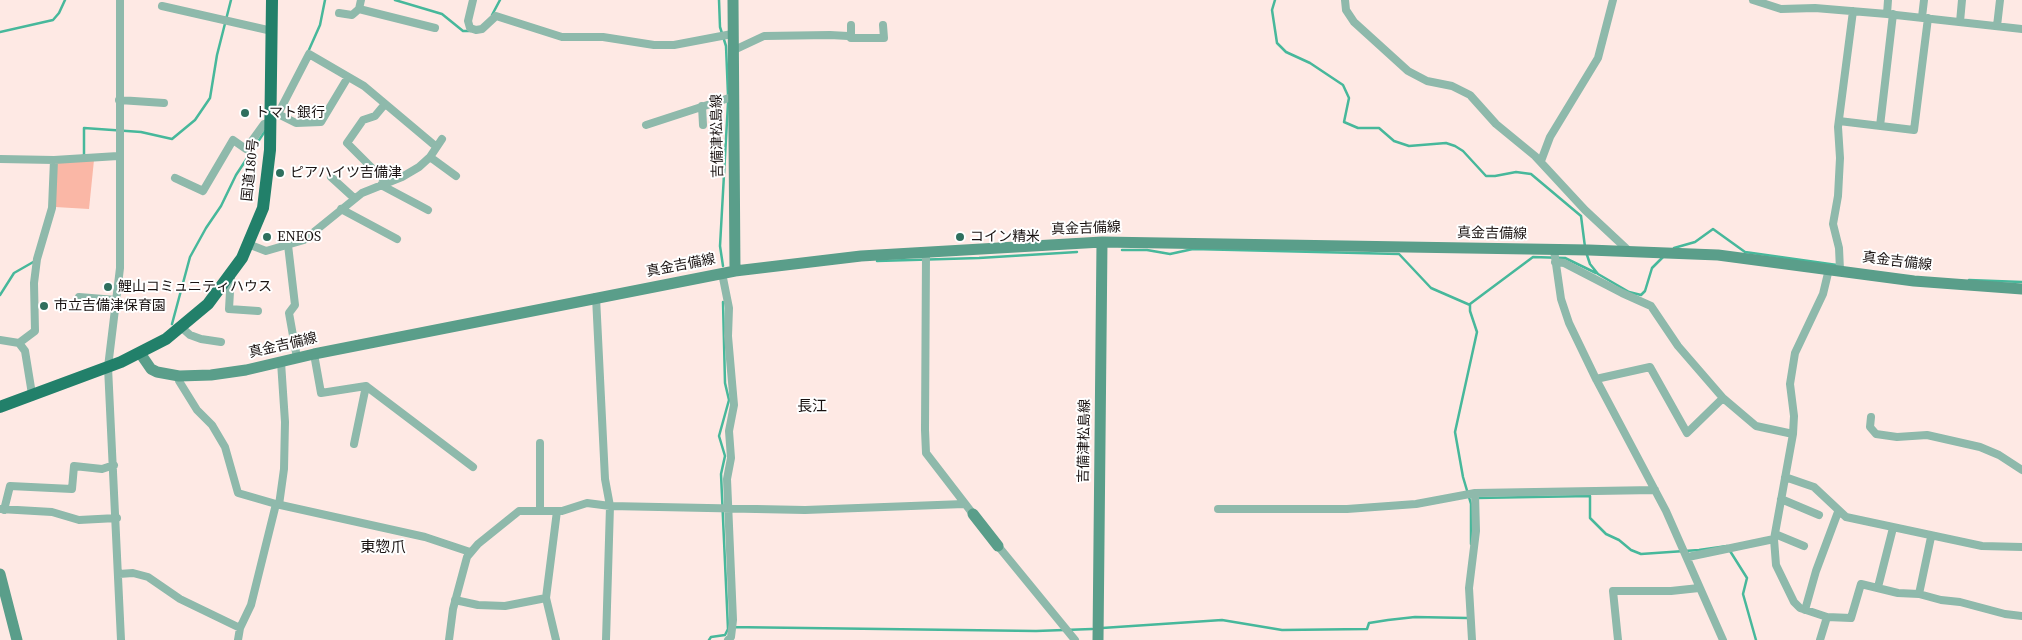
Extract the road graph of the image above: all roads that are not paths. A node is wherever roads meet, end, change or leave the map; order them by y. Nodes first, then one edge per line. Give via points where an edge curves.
1 (120, 0) edge
2 (272, 0) edge
3 (361, 0) edge
4 (473, 0) edge
5 (733, 0) edge
6 (1345, 0) edge
7 (1614, 0) edge
8 (1753, 0) edge
9 (1888, 0) edge
10 (1924, 0) edge
11 (1962, 0) edge
12 (2000, 0) edge
13 (162, 6) dead end
14 (359, 8) junction
15 (1853, 11) junction
16 (339, 13) dead end
17 (1890, 14) junction
18 (1925, 18) junction
19 (1960, 22) junction
20 (851, 25) dead end
21 (883, 25) dead end
22 (1997, 26) junction
23 (435, 28) dead end
24 (2022, 29) edge
25 (272, 31) junction
26 (732, 34) junction
27 (851, 38) junction
28 (732, 51) junction
29 (348, 77) junction
30 (732, 97) junction
31 (118, 100) junction
32 (164, 103) dead end
33 (385, 104) junction
34 (702, 106) junction
35 (273, 116) junction
36 (1839, 121) junction
37 (646, 125) dead end
38 (703, 125) dead end
39 (1880, 126) junction
40 (442, 139) dead end
41 (433, 144) dead end
42 (118, 156) junction
43 (430, 157) junction
44 (0, 159) edge
45 (54, 160) junction
46 (1541, 161) junction
47 (456, 176) dead end
48 (331, 177) dead end
49 (175, 178) dead end
50 (384, 183) junction
51 (354, 198) junction
52 (340, 209) junction
53 (428, 210) dead end
54 (398, 238) dead end
55 (1102, 242) junction
56 (248, 244) junction
57 (288, 245) junction
58 (1630, 252) junction
59 (926, 253) junction
60 (1555, 257) junction
61 (1837, 267) junction
62 (735, 271) junction
63 (232, 272) junction
64 (722, 273) junction
65 (2022, 289) edge
66 (79, 297) dead end
67 (596, 298) junction
68 (116, 300) junction
69 (258, 312) dead end
70 (181, 327) junction
71 (0, 340) edge
72 (221, 342) dead end
73 (19, 343) junction
74 (140, 353) junction
75 (314, 354) junction
76 (297, 358) junction
77 (281, 362) junction
78 (108, 367) junction
79 (179, 376) junction
80 (1596, 379) junction
81 (366, 386) junction
82 (32, 394) junction
83 (1723, 398) junction
84 (0, 407) edge
85 (1871, 417) dead end
86 (1793, 434) junction
87 (540, 443) dead end
88 (354, 444) dead end
89 (114, 465) junction
90 (473, 467) dead end
91 (2022, 470) edge
92 (1785, 477) junction
93 (1655, 490) junction
94 (1473, 496) junction
95 (1782, 499) junction
96 (278, 504) junction
97 (964, 504) junction
98 (610, 506) junction
99 (2, 509) edge
100 (728, 509) junction
101 (1218, 509) dead end
102 (540, 511) junction
103 (557, 511) junction
104 (1838, 512) junction
105 (973, 514) joint
106 (1818, 515) dead end
107 (117, 518) junction
108 (1893, 528) junction
109 (1775, 536) junction
110 (1931, 537) junction
111 (998, 546) joint
112 (1804, 546) dead end
113 (2022, 547) edge
114 (470, 552) junction
115 (1686, 553) junction
116 (0, 574) edge
117 (119, 574) junction
118 (1878, 587) junction
119 (1699, 588) junction
120 (1919, 594) junction
121 (546, 598) junction
122 (455, 600) junction
123 (1805, 610) junction
124 (2022, 616) edge
125 (1827, 617) junction
126 (240, 628) junction
127 (17, 640) edge
128 (121, 640) edge
129 (238, 640) edge
130 (449, 640) edge
131 (556, 640) edge
132 (606, 640) edge
133 (728, 640) edge
134 (1074, 640) edge
135 (1098, 640) edge
136 (1472, 640) edge
137 (1618, 640) edge
138 (1723, 640) edge
139 (1820, 640) edge

1 - 31 street
2 - 25 highway, 国道180号
3 - 14 street
4 - 26 street via 468,21 470,28 476,30 482,29 496,16 562,37 603,38 654,45 674,45
5 - 26 main road, 吉備津松島線
6 - 46 street via 1346,10 1354,22 1408,71 1427,82 1465,91 1496,124
7 - 46 street via 1598,58 1550,137
8 - 15 street via 1781,8
9 - 17 street
10 - 18 street
11 - 19 street
12 - 22 street
13 - 25 street
14 - 16 street via 352,15
14 - 23 street
15 - 17 street
15 - 36 street
17 - 18 street
17 - 39 street
18 - 19 street
18 - 39 street via 1914,130
19 - 22 street
20 - 27 street
21 - 27 street via 884,38
22 - 24 street
25 - 35 highway, 国道180号
26 - 28 main road, 吉備津松島線
27 - 28 street via 830,35 764,36
28 - 30 main road, 吉備津松島線
29 - 33 street
29 - 35 street via 321,122 296,123
29 - 35 street via 309,54
30 - 34 street
30 - 62 main road, 吉備津松島線
31 - 32 street
31 - 42 street
33 - 41 street
33 - 50 street via 375,116 363,120 347,143
34 - 37 street
34 - 38 street
35 - 49 street via 246,149 233,140 203,191
35 - 56 highway, 国道180号 via 263,208
36 - 39 street
36 - 61 street via 1838,196 1833,224
40 - 43 street
42 - 45 street
42 - 68 street via 120,260
43 - 47 street
43 - 50 street via 402,177
44 - 45 street
45 - 73 street via 52,208 37,259 34,283 35,331
46 - 58 street via 1585,210
48 - 51 street
50 - 51 street
50 - 53 street
51 - 52 street
52 - 54 street
52 - 57 street via 304,240
55 - 59 main road, 真金吉備線
55 - 60 main road, 真金吉備線
55 - 135 main road, 吉備津松島線
56 - 57 street via 266,251
56 - 63 highway, 国道180号
57 - 76 street via 295,305 289,313
58 - 60 main road, 真金吉備線 via 1585,250
58 - 61 main road, 真金吉備線 via 1718,255
59 - 62 main road, 真金吉備線
59 - 97 street via 926,453
60 - 80 street via 1563,308
60 - 83 street via 1651,306 1678,346
61 - 65 main road, 真金吉備線 via 1914,281
61 - 86 street via 1796,352 1790,384
62 - 64 main road, 真金吉備線
63 - 69 street via 228,309
63 - 70 highway, 国道180号 via 208,304
64 - 67 main road, 真金吉備線
64 - 100 street via 729,308 728,344 734,406 729,431
66 - 68 street
67 - 75 main road, 真金吉備線
67 - 98 street
68 - 78 street
70 - 72 street via 190,335
70 - 74 highway, 国道180号
71 - 73 street
73 - 82 street via 25,351
74 - 78 highway, 国道180号
74 - 79 main road, 真金吉備線 via 151,369
75 - 76 main road, 真金吉備線
75 - 81 street via 321,393
76 - 77 main road, 真金吉備線
77 - 79 main road, 真金吉備線 via 211,375
77 - 96 street via 286,422 284,469
78 - 82 highway, 国道180号
78 - 89 street
79 - 96 street via 179,381 225,447 238,492
80 - 83 street via 1650,367 1686,433
80 - 93 street
81 - 88 street
81 - 90 street
82 - 84 highway, 国道180号
83 - 86 street via 1756,426
85 - 91 street via 1870,427 1876,434 1927,435 1980,447
86 - 92 street
87 - 102 street
89 - 99 street via 102,469 74,466 72,488 10,486
89 - 107 street
92 - 95 street
92 - 104 street via 1814,487
93 - 94 street
93 - 115 street
94 - 101 street via 1347,509
94 - 136 street via 1474,560 1469,588
95 - 106 street
95 - 109 street
96 - 114 street via 425,537
96 - 126 street via 252,605
97 - 100 street via 881,509
97 - 105 street
98 - 100 street
98 - 103 street via 587,503
98 - 132 street
99 - 107 street via 52,512 79,520
100 - 133 street via 732,630
102 - 103 street
102 - 114 street via 515,513
103 - 121 street
104 - 108 street via 1846,517
104 - 123 street
105 - 111 main road
107 - 117 street
108 - 110 street
108 - 118 street
109 - 112 street
109 - 115 street via 1729,548
109 - 123 street via 1778,570 1794,602
110 - 113 street via 1982,546
110 - 120 street
111 - 134 street
114 - 122 street
115 - 119 street
116 - 127 main road
117 - 126 street via 148,577 180,599
117 - 128 street
118 - 120 street
118 - 125 street via 1861,584 1851,618
119 - 137 street via 1613,591
119 - 138 street
120 - 124 street
121 - 122 street via 505,606
121 - 131 street
122 - 130 street
123 - 125 street
125 - 139 street
126 - 129 street

